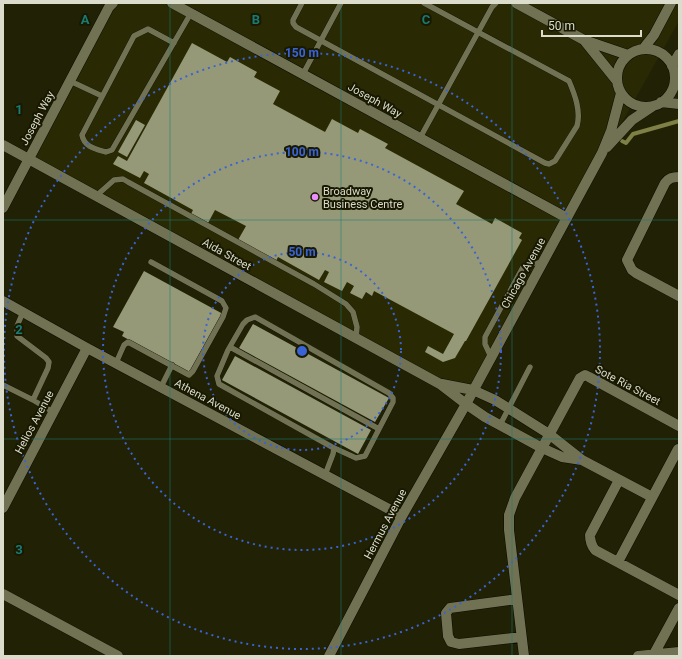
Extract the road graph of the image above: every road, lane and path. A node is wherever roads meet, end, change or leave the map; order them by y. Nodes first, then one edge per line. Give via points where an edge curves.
1 (112, 3) edge
2 (172, 3) edge
3 (302, 3) edge
4 (341, 3) edge
5 (424, 3) edge
6 (496, 3) edge
7 (516, 3) edge
8 (671, 3) edge
9 (191, 13) junction
10 (478, 32) junction
11 (584, 40) junction
12 (321, 41) junction
13 (174, 43) junction
14 (643, 50) junction
15 (679, 54) edge
16 (628, 55) junction
17 (303, 74) junction
18 (675, 74) edge
19 (70, 81) junction
20 (617, 81) junction
21 (621, 93) junction
22 (102, 96) junction
23 (657, 104) junction
24 (679, 104) edge
25 (438, 105) junction
26 (420, 138) junction
27 (3, 145) edge
28 (602, 153) junction
29 (28, 159) junction
30 (679, 177) edge
31 (96, 196) junction
32 (3, 208) edge
33 (567, 218) junction
34 (151, 262) dead end
35 (543, 263) junction
36 (679, 296) edge
37 (3, 301) edge
38 (23, 312) junction
39 (356, 338) junction
40 (230, 347) junction
41 (87, 348) junction
42 (491, 357) junction
43 (116, 363) junction
44 (172, 365) junction
45 (530, 367) dead end
46 (440, 384) junction
47 (3, 385) edge
48 (161, 387) junction
49 (473, 390) junction
50 (33, 400) junction
51 (466, 404) junction
52 (509, 409) junction
53 (53, 412) junction
54 (500, 425) junction
55 (679, 426) edge
56 (379, 429) junction
57 (550, 434) junction
58 (334, 448) junction
59 (542, 448) junction
60 (678, 449) dead end
61 (582, 460) junction
62 (325, 475) junction
63 (619, 480) junction
64 (652, 498) junction
65 (3, 508) edge
66 (402, 516) junction
67 (618, 562) junction
68 (3, 594) edge
69 (679, 595) edge
70 (517, 599) junction
71 (679, 608) edge
72 (521, 636) junction
73 (679, 652) edge
74 (654, 654) junction
75 (118, 656) edge
76 (329, 656) edge
77 (524, 656) edge
78 (638, 656) edge

1 - 19 street, Joseph Way
2 - 9 street, Joseph Way
3 - 12 lane via 293,20 294,25
4 - 12 lane
5 - 10 lane
6 - 10 lane
7 - 11 street
8 - 14 street
9 - 13 lane
9 - 17 street, Joseph Way
10 - 25 lane
10 - 25 lane via 569,81 579,116 577,126 558,159 549,164
11 - 16 street
11 - 20 street
12 - 17 lane
12 - 25 lane
13 - 22 lane via 148,29 138,33
13 - 22 lane via 112,150 106,152 88,146 82,135
14 - 16 street
14 - 18 street via 660,53
15 - 18 street
16 - 20 street via 619,67
17 - 26 street, Joseph Way
18 - 23 street via 668,97
19 - 22 lane
19 - 29 street, Joseph Way
20 - 21 street
21 - 23 street via 638,106
21 - 28 street, Chicago Avenue
23 - 24 street
23 - 28 street, Chicago Avenue via 632,120
25 - 26 lane
26 - 33 street, Joseph Way
27 - 29 street, Aida Street
28 - 33 street, Chicago Avenue
29 - 31 street, Aida Street
29 - 32 street
30 - 36 street via 668,179 665,183 627,260 636,273
31 - 39 street, Aida Street
31 - 39 lane via 114,180 123,179 346,304 353,312 357,327
33 - 35 street, Chicago Avenue
34 - 44 lane via 225,305 224,317 191,374 186,374
35 - 42 street, Chicago Avenue
35 - 42 lane via 529,263 523,267 484,337
37 - 38 street, Athena Avenue
38 - 41 street, Athena Avenue
38 - 50 lane via 16,336 49,362
39 - 46 street, Aida Street
40 - 56 lane
40 - 56 lane via 243,324 255,317 389,392 393,402
40 - 58 lane via 217,376 219,384
41 - 43 street, Athena Avenue
41 - 53 street, Helios Avenue
42 - 49 street, Chicago Avenue
43 - 44 lane via 124,344 128,342
43 - 48 street, Athena Avenue
44 - 48 lane
45 - 52 lane
46 - 49 street, Aida Street
46 - 51 street, Aida Street
47 - 50 lane
48 - 62 street, Athena Avenue
49 - 51 street, Chicago Avenue
49 - 52 street
50 - 53 lane
51 - 54 street
51 - 66 street, Hermus Avenue
52 - 54 lane
52 - 57 street
53 - 65 street, Helios Avenue
54 - 59 street
55 - 57 street, Sote Ria Street via 585,375 580,378
56 - 58 lane via 363,457 356,458
57 - 59 street, Sote Ria Street
57 - 61 street
58 - 62 lane
59 - 61 street via 562,457
59 - 70 street, Sote Ria Street via 515,498 509,515
60 - 64 street
61 - 63 street
62 - 66 street, Athena Avenue
63 - 64 street
63 - 67 street via 590,535 590,543 595,550
64 - 67 street
66 - 76 street, Hermus Avenue
67 - 69 street
68 - 75 street
70 - 72 street, Sote Ria Street
70 - 72 street via 450,608 446,613 448,636 451,642 459,644
71 - 74 street
72 - 77 street, Sote Ria Street
73 - 74 street
74 - 78 street

